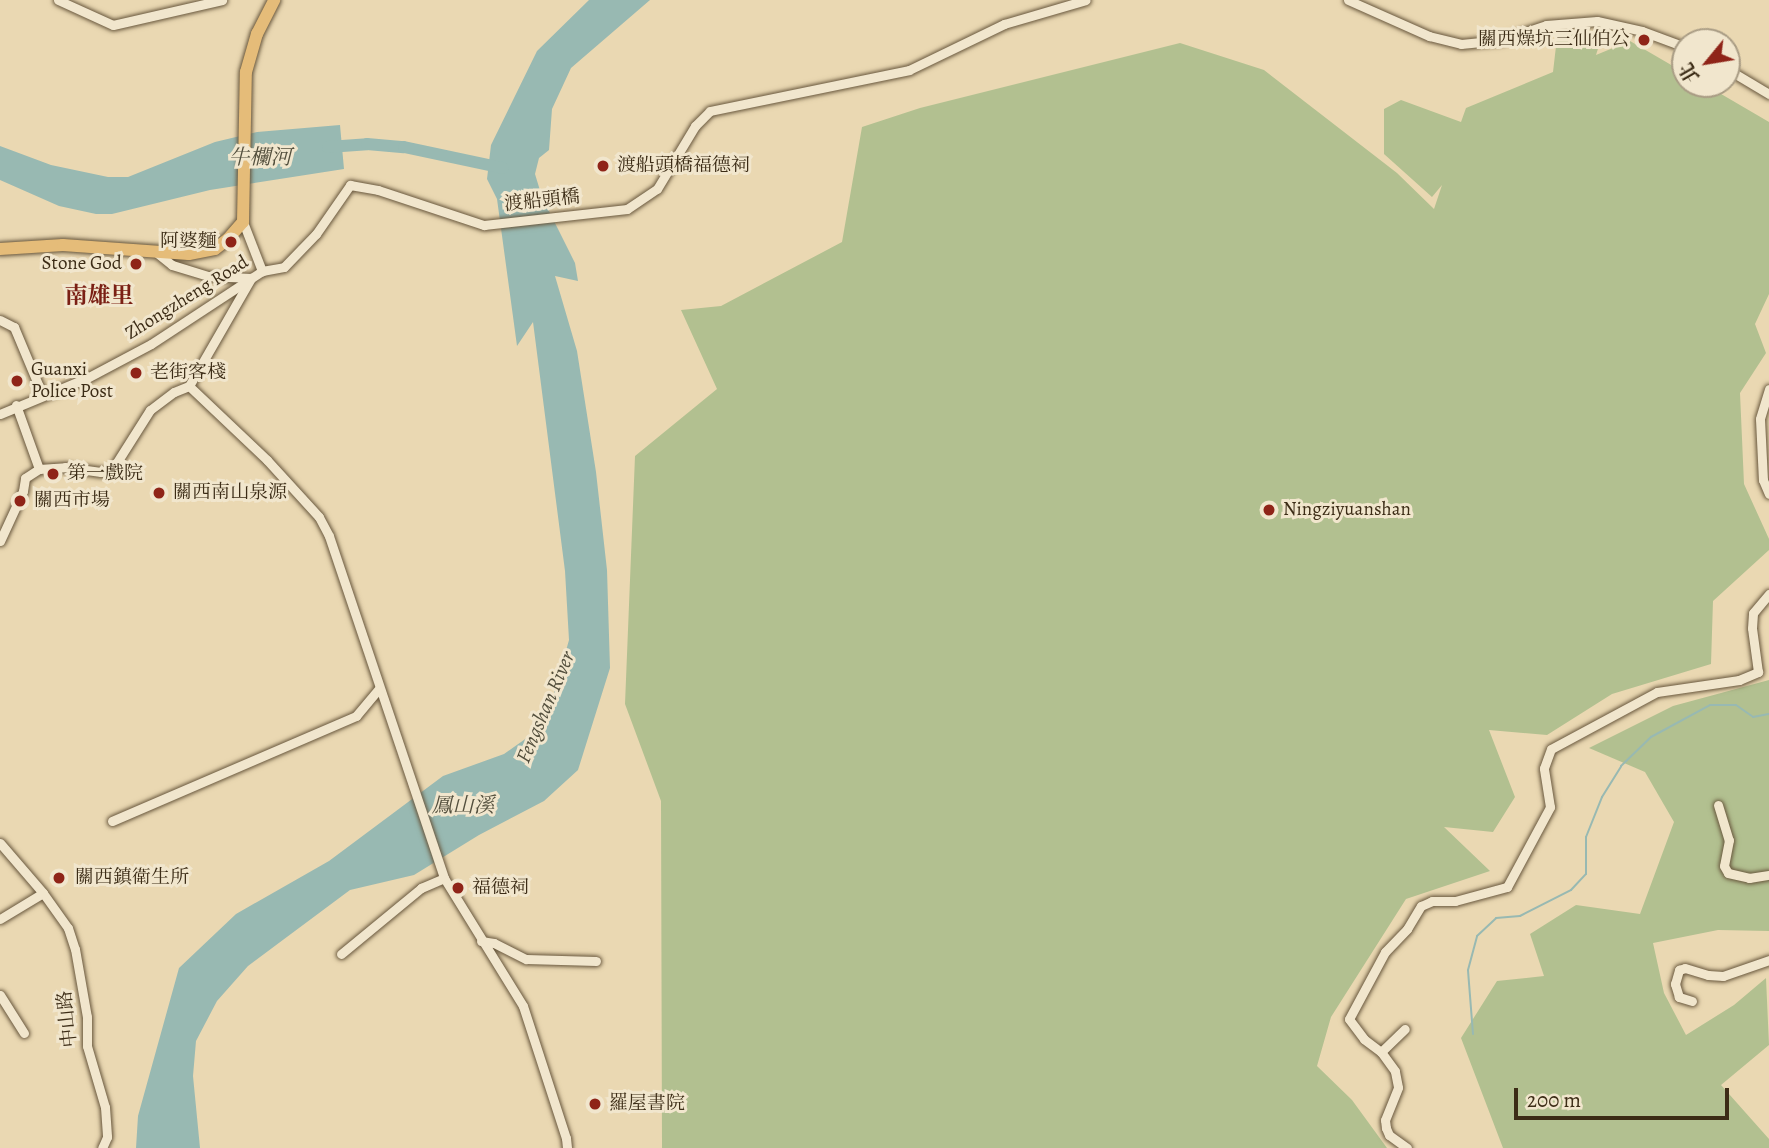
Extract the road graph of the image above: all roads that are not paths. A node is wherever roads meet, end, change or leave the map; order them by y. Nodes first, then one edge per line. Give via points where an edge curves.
1 (58, 0) edge
2 (222, 0) edge
3 (274, 0) edge
4 (1086, 0) edge
5 (1348, 0) edge
6 (1671, 42) edge
7 (1741, 77) edge
8 (1769, 94) edge
9 (243, 222) junction
10 (484, 225) joint
11 (0, 248) edge
12 (154, 251) junction
13 (262, 271) junction
14 (251, 278) junction
15 (0, 320) edge
16 (189, 386) junction
17 (1769, 389) edge
18 (42, 394) junction
19 (16, 405) junction
20 (0, 414) edge
21 (39, 469) junction
22 (1769, 495) edge
23 (0, 541) edge
24 (1769, 594) edge
25 (379, 689) junction
26 (1718, 805) dead end
27 (111, 821) dead end
28 (0, 843) edge
29 (1769, 875) edge
30 (444, 878) junction
31 (43, 893) junction
32 (0, 919) edge
33 (481, 941) junction
34 (341, 954) dead end
35 (1769, 960) edge
36 (596, 961) dead end
37 (0, 995) edge
38 (1692, 1001) dead end
39 (1405, 1030) dead end
40 (24, 1034) dead end
41 (1381, 1052) junction
42 (102, 1148) edge
43 (566, 1148) edge
44 (1407, 1148) edge

1 - 2 street via 113,25
3 - 9 main road via 246,72
4 - 10 street, 渡船頭橋 via 1004,24 909,69 710,111 695,126 657,189 626,209
5 - 6 street via 1456,43 1501,40 1546,25 1597,21
7 - 8 street
9 - 12 main road via 215,249 189,254
9 - 13 street
10 - 13 street, Zhongzheng Road via 350,185 316,233 284,267
11 - 12 main road via 63,245
12 - 14 street via 172,265 208,276
13 - 14 street, Zhongzheng Road
14 - 16 street
14 - 18 street, Zhongzheng Road via 151,344
15 - 18 street via 14,327
16 - 21 street via 150,410 112,470
16 - 25 street via 319,517
17 - 22 street via 1760,419 1763,480
18 - 19 street, Zhongzheng Road
19 - 20 street, Zhongzheng Road
19 - 21 street
21 - 23 street via 25,478
24 - 41 street via 1753,613 1759,672 1739,680 1657,692 1551,749 1544,768 1550,807 1507,887 1420,906 1407,929 1385,952 1349,1019
25 - 27 street via 356,716
25 - 30 street
26 - 29 street via 1729,841 1724,866 1728,873 1749,878
28 - 31 street, 中山路
30 - 33 street
30 - 34 street via 421,888
31 - 32 street
31 - 42 street, 中山路 via 68,928 78,961 87,1046 105,1107 107,1137
33 - 36 street via 526,959
33 - 43 street via 523,1006
35 - 38 street via 1723,976 1679,970 1675,984 1679,997
37 - 40 street
39 - 41 street
41 - 44 street via 1395,1071 1398,1087 1386,1128

